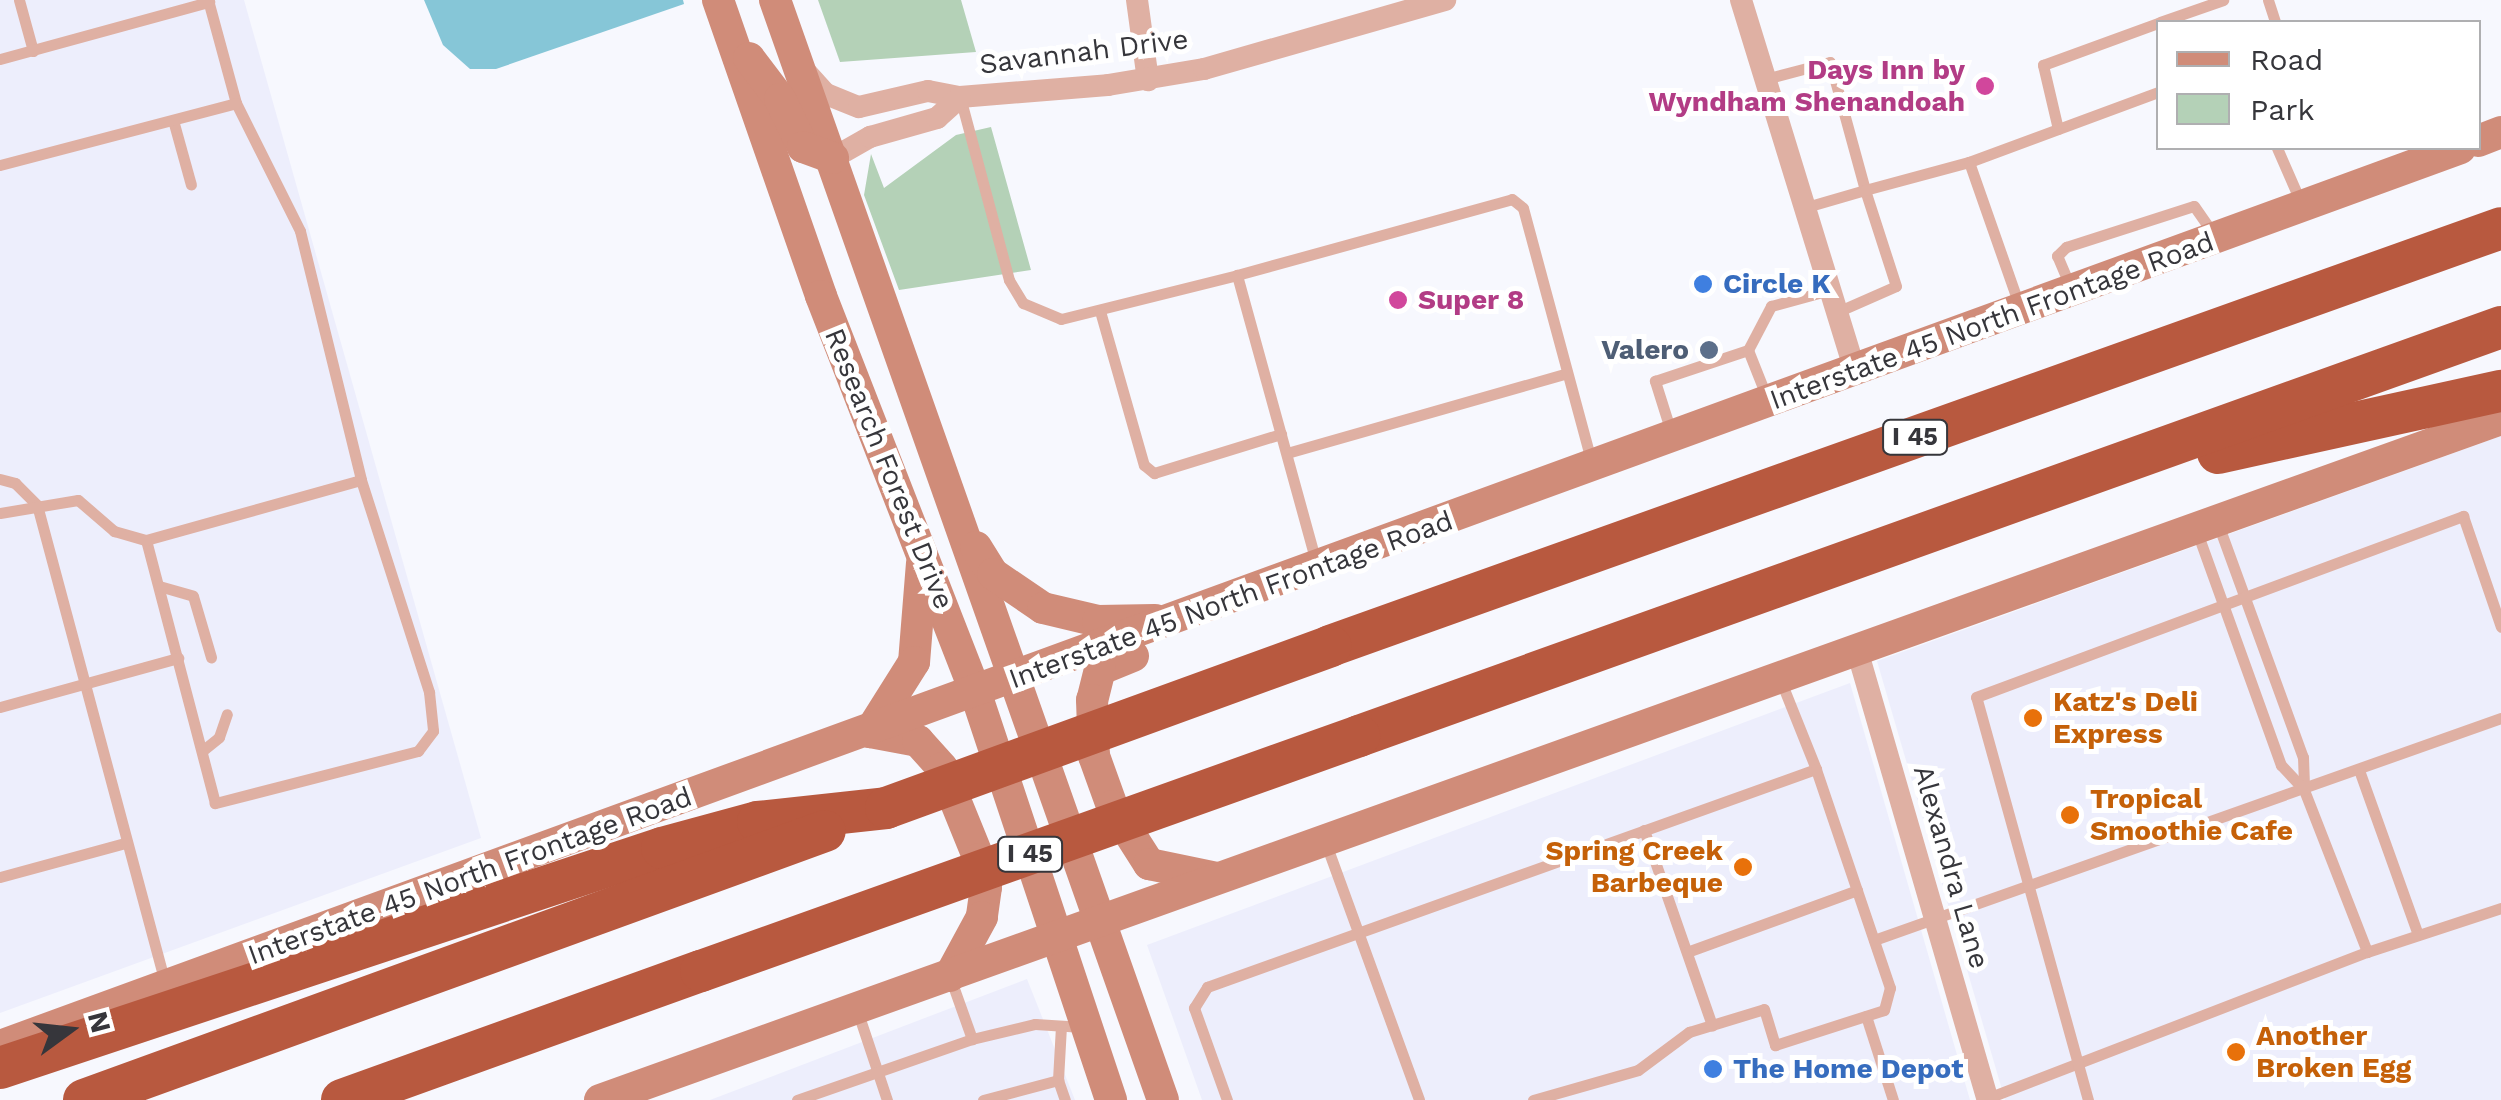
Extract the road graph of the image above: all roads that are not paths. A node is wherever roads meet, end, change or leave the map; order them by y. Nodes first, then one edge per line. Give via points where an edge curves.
1 (19, 0) edge
2 (718, 0) edge
3 (776, 0) edge
4 (1136, 0) edge
5 (1446, 0) edge
6 (1741, 0) edge
7 (2223, 0) edge
8 (208, 1) edge
9 (2168, 20) edge
10 (2156, 24) edge
11 (732, 34) junction
12 (33, 51) junction
13 (0, 59) edge
14 (798, 64) junction
15 (1765, 79) junction
16 (1148, 80) junction
17 (2156, 93) edge
18 (960, 97) junction
19 (236, 104) junction
20 (173, 120) junction
21 (2058, 129) junction
22 (2279, 150) edge
23 (2455, 150) edge
24 (832, 158) junction
25 (1970, 162) junction
26 (0, 165) edge
27 (191, 186) dead end
28 (1865, 190) junction
29 (2302, 206) junction
30 (1806, 208) junction
31 (2501, 228) edge
32 (2215, 238) junction
33 (1237, 275) junction
34 (2072, 290) junction
35 (1833, 301) junction
36 (2021, 309) junction
37 (1100, 310) junction
38 (2501, 327) edge
39 (1748, 350) junction
40 (1855, 370) junction
41 (1567, 373) junction
42 (2501, 391) edge
43 (1769, 404) junction
44 (2501, 419) edge
45 (1281, 434) junction
46 (1673, 437) junction
47 (1287, 453) junction
48 (1592, 467) junction
49 (2109, 467) junction
50 (0, 479) edge
51 (361, 480) junction
52 (37, 505) junction
53 (0, 513) edge
54 (955, 514) junction
55 (2206, 524) junction
56 (146, 540) junction
57 (922, 563) junction
58 (1318, 566) junction
59 (158, 586) junction
60 (2244, 594) junction
61 (2224, 601) junction
62 (1179, 620) junction
63 (2501, 627) edge
64 (1857, 650) junction
65 (211, 657) dead end
66 (178, 658) junction
67 (1780, 678) junction
68 (1012, 681) junction
69 (84, 684) junction
70 (976, 694) junction
71 (0, 706) edge
72 (227, 714) dead end
73 (2501, 718) edge
74 (870, 732) junction
75 (202, 751) junction
76 (1816, 769) junction
77 (2359, 770) junction
78 (2304, 790) junction
79 (1644, 830) junction
80 (1325, 840) junction
81 (125, 843) junction
82 (670, 867) junction
83 (0, 877) edge
84 (1222, 878) junction
85 (1857, 890) junction
86 (2029, 890) junction
87 (2501, 908) edge
88 (1936, 920) junction
89 (1102, 923) junction
90 (1360, 931) junction
91 (2418, 935) junction
92 (1054, 940) junction
93 (1874, 940) junction
94 (1687, 952) junction
95 (2367, 952) junction
96 (950, 976) junction
97 (166, 986) junction
98 (856, 1009) junction
99 (581, 1014) junction
100 (1866, 1016) junction
101 (1712, 1025) junction
102 (1072, 1026) junction
103 (972, 1039) junction
104 (0, 1046) edge
105 (2077, 1064) junction
106 (0, 1068) edge
107 (877, 1071) junction
108 (1058, 1080) junction
109 (816, 1097) edge
110 (1988, 1099) edge
111 (84, 1100) edge
112 (342, 1100) edge
113 (428, 1100) edge
114 (600, 1100) edge
115 (796, 1100) edge
116 (887, 1100) edge
117 (983, 1100) edge
118 (1065, 1100) edge
119 (1111, 1100) edge
120 (1162, 1100) edge
121 (1227, 1100) edge
122 (1419, 1100) edge
123 (1533, 1100) edge
124 (1894, 1100) edge
125 (2088, 1100) edge

1 - 12 lane
2 - 11 main road, Research Forest Drive
3 - 14 main road, Research Forest Drive
4 - 16 street
5 - 16 street, Savannah Drive
6 - 15 street
7 - 9 lane
8 - 12 lane
8 - 19 lane
10 - 21 lane via 2043,65
11 - 24 main road via 780,99 803,147
11 - 57 main road, Research Forest Drive
12 - 13 lane
14 - 18 street, Savannah Drive via 826,94 859,106 928,90
14 - 24 main road, Research Forest Drive
15 - 28 lane via 1830,62
15 - 30 street
16 - 18 street, Savannah Drive
17 - 21 lane
18 - 24 street, Savannah Drive via 936,118 870,137
18 - 37 lane via 1010,280 1023,303 1061,318
19 - 20 lane
19 - 51 lane via 300,231
20 - 26 lane
20 - 27 lane
21 - 25 lane
22 - 29 lane
23 - 29 main road, Interstate 45 North Frontage Road
24 - 54 main road, Research Forest Drive
25 - 28 lane
25 - 36 lane
28 - 30 lane
28 - 35 lane via 1896,286
29 - 32 main road, Interstate 45 North Frontage Road
30 - 35 street
31 - 82 highway, I 45, bridge via 886,808 758,822
32 - 34 main road, Interstate 45 North Frontage Road
32 - 34 lane via 2208,217 2194,206 2066,246 2057,256
33 - 37 lane
33 - 41 lane via 1512,199 1523,208
33 - 45 lane
34 - 36 main road, Interstate 45 North Frontage Road
35 - 39 lane via 1771,306
35 - 40 street
36 - 40 main road, Interstate 45 North Frontage Road
37 - 45 lane via 1144,465 1154,473
38 - 49 highway, I 45
39 - 43 lane
39 - 46 lane via 1655,381
40 - 43 main road, Interstate 45 North Frontage Road
41 - 47 lane
41 - 48 lane
42 - 49 highway via 2183,461
43 - 46 main road, Interstate 45 North Frontage Road
44 - 55 main road
45 - 47 lane
46 - 48 main road, Interstate 45 North Frontage Road
47 - 58 lane
48 - 58 main road, Interstate 45 North Frontage Road
49 - 99 highway, I 45, bridge
50 - 52 lane via 15,482
51 - 56 lane
51 - 75 lane via 430,692 433,731 418,750 214,802
52 - 53 lane
52 - 56 lane via 78,500 114,531
52 - 69 lane
54 - 62 main road via 993,574 1043,608 1098,621
54 - 68 main road, Research Forest Drive
55 - 60 lane
55 - 61 lane
55 - 64 main road
56 - 59 lane
57 - 70 main road, Research Forest Drive
57 - 74 main road via 914,662
58 - 62 main road, Interstate 45 North Frontage Road
59 - 65 lane via 193,596
59 - 66 lane
60 - 61 lane
60 - 63 lane via 2463,516
60 - 78 lane via 2303,757
61 - 78 lane via 2282,765
61 - 86 lane via 1976,698
62 - 68 main road, Interstate 45 North Frontage Road
62 - 84 main road via 1173,640 1100,668 1092,700 1094,756 1112,806 1149,864
64 - 67 main road
64 - 88 street, Alexandra Lane
66 - 69 lane
66 - 75 lane
67 - 76 lane
67 - 80 main road
68 - 70 main road, Interstate 45 North Frontage Road
68 - 89 main road, Research Forest Drive
69 - 71 lane
69 - 81 lane
70 - 74 main road, Interstate 45 North Frontage Road
70 - 92 main road, Research Forest Drive
72 - 75 lane via 219,737
73 - 77 lane
74 - 96 main road via 918,741 942,768 980,858 986,887 982,918
74 - 97 main road, Interstate 45 North Frontage Road
76 - 79 lane
76 - 85 lane
77 - 78 lane
77 - 91 lane
78 - 86 lane
78 - 95 lane
79 - 90 lane
79 - 94 lane
80 - 84 main road
80 - 90 lane
81 - 83 lane
81 - 97 lane
82 - 106 highway
82 - 111 highway
84 - 89 main road
85 - 93 lane
85 - 94 lane
86 - 88 lane
86 - 105 lane
87 - 91 lane
88 - 93 lane
88 - 110 street, Alexandra Lane
89 - 92 main road
89 - 120 main road, Research Forest Drive
90 - 121 lane via 1206,988 1194,1008
90 - 122 lane
91 - 95 lane
92 - 96 main road
92 - 102 main road, Research Forest Drive
93 - 100 lane via 1890,988 1884,1010
94 - 101 lane
95 - 105 lane
96 - 98 main road
96 - 103 lane
97 - 104 main road, Interstate 45 North Frontage Road
98 - 107 lane
98 - 114 main road
99 - 112 highway, I 45
99 - 113 highway
100 - 101 lane via 1775,1045 1764,1009
100 - 124 lane
101 - 123 lane via 1689,1032 1638,1070
102 - 103 lane via 1035,1024
102 - 108 lane
102 - 119 main road, Research Forest Drive
103 - 107 lane
105 - 110 lane
105 - 125 lane
107 - 109 lane
107 - 116 lane
108 - 117 lane
108 - 118 lane
109 - 115 lane

